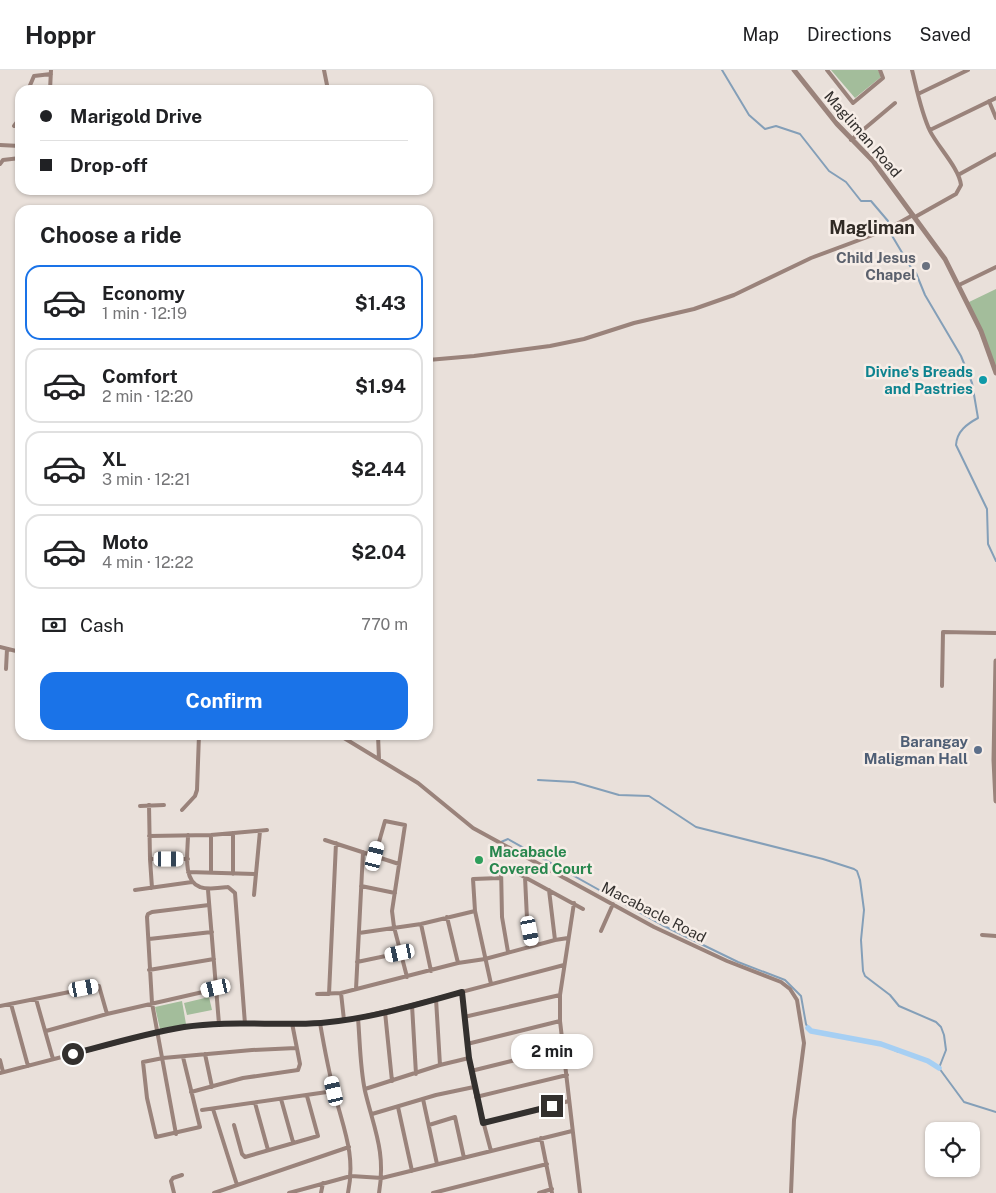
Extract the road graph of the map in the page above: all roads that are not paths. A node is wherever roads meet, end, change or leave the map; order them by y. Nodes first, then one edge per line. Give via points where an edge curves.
1 (324, 70) edge
2 (794, 70) edge
3 (827, 70) edge
4 (880, 70) edge
5 (912, 70) edge
6 (968, 70) edge
7 (51, 72) edge
8 (30, 85) edge
9 (50, 85) edge
10 (327, 85) edge
11 (918, 94) junction
12 (996, 98) edge
13 (989, 101) junction
14 (895, 103) dead end
15 (996, 118) edge
16 (930, 130) junction
17 (851, 140) junction
18 (0, 145) edge
19 (15, 146) edge
20 (996, 154) edge
21 (15, 159) edge
22 (0, 164) edge
23 (958, 175) junction
24 (914, 216) junction
25 (996, 267) edge
26 (959, 285) junction
27 (433, 360) edge
28 (996, 373) edge
29 (996, 633) edge
30 (0, 647) edge
31 (7, 649) junction
32 (15, 651) edge
33 (996, 661) edge
34 (6, 669) dead end
35 (942, 686) dead end
36 (996, 708) edge
37 (199, 740) edge
38 (347, 740) edge
39 (378, 740) edge
40 (379, 759) junction
41 (996, 801) edge
42 (164, 805) dead end
43 (140, 806) dead end
44 (149, 806) junction
45 (182, 810) dead end
46 (267, 830) dead end
47 (260, 831) junction
48 (233, 833) junction
49 (188, 835) junction
50 (211, 835) junction
51 (150, 836) junction
52 (325, 840) dead end
53 (336, 843) junction
54 (363, 852) junction
55 (375, 856) junction
56 (150, 859) junction
57 (188, 859) junction
58 (399, 864) junction
59 (188, 872) junction
60 (211, 873) junction
61 (234, 874) junction
62 (255, 874) junction
63 (525, 877) junction
64 (500, 878) junction
65 (192, 882) junction
66 (361, 886) junction
67 (152, 888) junction
68 (135, 890) dead end
69 (208, 890) dead end
70 (549, 890) junction
71 (394, 893) junction
72 (254, 894) dead end
73 (574, 903) junction
74 (613, 904) junction
75 (209, 905) junction
76 (583, 908) dead end
77 (474, 911) junction
78 (447, 917) junction
79 (421, 924) junction
80 (394, 928) junction
81 (601, 931) dead end
82 (212, 932) junction
83 (359, 933) junction
84 (982, 935) dead end
85 (996, 936) edge
86 (568, 938) junction
87 (149, 940) junction
88 (555, 940) junction
89 (533, 946) junction
90 (508, 952) junction
91 (400, 953) junction
92 (214, 959) junction
93 (485, 959) junction
94 (357, 962) junction
95 (458, 964) junction
96 (564, 965) junction
97 (149, 970) junction
98 (431, 971) junction
99 (406, 978) junction
100 (491, 984) junction
101 (216, 988) junction
102 (356, 989) junction
103 (462, 992) junction
104 (341, 993) junction
105 (317, 994) dead end
106 (329, 994) junction
107 (560, 995) junction
108 (36, 999) junction
109 (436, 999) junction
110 (152, 1003) junction
111 (11, 1004) junction
112 (412, 1005) junction
113 (0, 1006) edge
114 (385, 1012) junction
115 (107, 1014) junction
116 (464, 1017) junction
117 (358, 1018) junction
118 (344, 1020) junction
119 (560, 1021) junction
120 (292, 1023) junction
121 (320, 1023) junction
122 (219, 1024) junction
123 (245, 1024) junction
124 (46, 1031) junction
125 (158, 1032) junction
126 (467, 1044) junction
127 (296, 1048) junction
128 (564, 1048) junction
129 (205, 1054) junction
130 (183, 1057) junction
131 (163, 1058) junction
132 (469, 1058) junction
133 (54, 1059) junction
134 (0, 1060) edge
135 (440, 1065) junction
136 (28, 1066) junction
137 (471, 1071) junction
138 (2, 1073) edge
139 (416, 1074) junction
140 (567, 1075) junction
141 (392, 1081) junction
142 (474, 1086) junction
143 (212, 1087) junction
144 (365, 1089) junction
145 (334, 1091) junction
146 (191, 1092) junction
147 (308, 1096) junction
148 (476, 1097) junction
149 (423, 1099) junction
150 (281, 1100) junction
151 (569, 1101) junction
152 (255, 1103) junction
153 (398, 1107) junction
154 (213, 1109) junction
155 (202, 1110) dead end
156 (372, 1114) junction
157 (483, 1123) junction
158 (234, 1125) dead end
159 (429, 1125) junction
160 (572, 1131) junction
161 (176, 1134) junction
162 (542, 1138) junction
163 (293, 1142) junction
164 (349, 1147) junction
165 (268, 1150) junction
166 (491, 1151) junction
167 (464, 1158) junction
168 (437, 1164) junction
169 (547, 1164) junction
170 (412, 1171) junction
171 (182, 1175) dead end
172 (351, 1176) junction
173 (382, 1178) junction
174 (323, 1183) junction
175 (237, 1185) junction
176 (552, 1191) edge
177 (174, 1193) edge
178 (214, 1193) edge
179 (289, 1193) edge
180 (320, 1193) edge
181 (348, 1193) edge
182 (379, 1193) edge
183 (433, 1193) edge
184 (540, 1193) edge
185 (580, 1193) edge
186 (791, 1193) edge

1 - 10 street
2 - 17 street, Magliman Road
3 - 4 street via 852,103 883,78
5 - 11 street
6 - 11 street
7 - 8 street via 34,76
7 - 9 street
11 - 16 street
12 - 13 street
13 - 15 street
13 - 16 street
14 - 17 street
16 - 23 street
17 - 24 street, Magliman Road via 873,161
18 - 19 street
20 - 23 street
21 - 22 street via 3,160
23 - 24 street via 959,192
24 - 26 street, Magliman Road
24 - 27 street via 886,230 824,252 734,295 694,309 550,346
25 - 26 street
26 - 28 street, Magliman Road
29 - 35 street via 943,632
30 - 31 street
31 - 32 street
31 - 34 street
33 - 36 street
36 - 41 street
37 - 45 street via 197,790
38 - 40 street, Macabacle Road
39 - 40 street
40 - 74 street, Macabacle Road via 418,783 473,828
42 - 44 street
43 - 44 street
44 - 51 street
46 - 47 street
47 - 48 street
47 - 62 street
48 - 50 street
48 - 61 street
49 - 50 street
49 - 51 street
49 - 57 street
50 - 60 street
51 - 56 street
52 - 53 street
53 - 54 street
53 - 106 street
54 - 55 street
54 - 66 street
55 - 58 street
55 - 58 street via 385,821 401,823 406,830
56 - 57 street
56 - 67 street
57 - 59 street
58 - 71 street
59 - 60 street
59 - 65 street
60 - 61 street
61 - 62 street
62 - 72 street
63 - 64 street via 503,866
63 - 70 street
63 - 89 street via 527,919
64 - 77 street via 473,879
64 - 90 street
65 - 67 street
65 - 123 street via 201,888 228,887 235,893
66 - 71 street
66 - 83 street
67 - 68 street
69 - 75 street
70 - 73 street
70 - 88 street
71 - 80 street
73 - 76 street
73 - 86 street
74 - 81 street
74 - 186 street, Macabacle Road via 726,961 781,982 793,993 804,1042 794,1120
75 - 82 street
75 - 87 street via 148,914
77 - 78 street
77 - 93 street
78 - 79 street
78 - 95 street
79 - 80 street
79 - 98 street
80 - 83 street
80 - 91 street
82 - 87 street
82 - 92 street
83 - 94 street
84 - 85 street
86 - 88 street
86 - 96 street
87 - 97 street
88 - 89 street
89 - 90 street
90 - 93 street
91 - 94 street
91 - 99 street
92 - 97 street
92 - 101 street
93 - 95 street
93 - 100 street
94 - 102 street
95 - 98 street
96 - 100 street
96 - 107 street
97 - 110 street
98 - 99 street
99 - 102 street
100 - 103 street
101 - 110 street
101 - 122 street
102 - 104 street
103 - 109 street
103 - 116 street
104 - 106 street
104 - 118 street
105 - 106 street
107 - 116 street
107 - 119 street
108 - 111 street
108 - 115 street via 100,986
108 - 124 street
109 - 112 street
109 - 135 street
110 - 115 street
110 - 125 street
111 - 113 street
111 - 136 street
112 - 114 street
112 - 139 street
114 - 117 street
114 - 141 street
115 - 124 street
116 - 126 street
117 - 118 street
117 - 144 street
118 - 121 street
119 - 126 street
119 - 128 street
120 - 121 street
120 - 123 street
120 - 127 street
121 - 145 street
122 - 123 street
122 - 125 street
124 - 133 street
125 - 131 street
125 - 133 street
126 - 132 street
127 - 129 street
127 - 143 street via 300,1064 298,1070 243,1078
128 - 137 street
128 - 140 street
129 - 130 street
129 - 143 street
130 - 131 street
130 - 146 street
131 - 161 street
131 - 161 street via 143,1062 147,1098 156,1138
132 - 135 street
132 - 137 street
133 - 136 street
134 - 138 street
135 - 139 street
136 - 138 street
137 - 142 street
139 - 141 street
140 - 148 street
140 - 151 street
141 - 144 street
142 - 148 street
142 - 149 street
143 - 146 street
144 - 156 street
145 - 147 street
145 - 164 street
146 - 161 street via 200,1127
147 - 150 street
147 - 163 street via 318,1136
148 - 157 street
149 - 153 street
149 - 159 street
150 - 152 street
150 - 163 street
151 - 157 street
151 - 160 street
152 - 154 street
152 - 165 street
153 - 156 street
153 - 170 street
154 - 155 street
154 - 175 street
156 - 173 street via 380,1144
157 - 166 street
158 - 165 street via 243,1156
159 - 167 street via 455,1117
159 - 168 street
160 - 162 street
160 - 185 street
162 - 166 street
162 - 169 street
163 - 165 street
164 - 172 street
164 - 175 street
166 - 167 street
167 - 168 street
168 - 170 street
169 - 176 street
169 - 183 street
170 - 173 street
171 - 177 street via 171,1180
172 - 173 street
172 - 174 street
172 - 181 street
173 - 182 street
174 - 179 street
174 - 180 street
175 - 178 street
176 - 184 street

